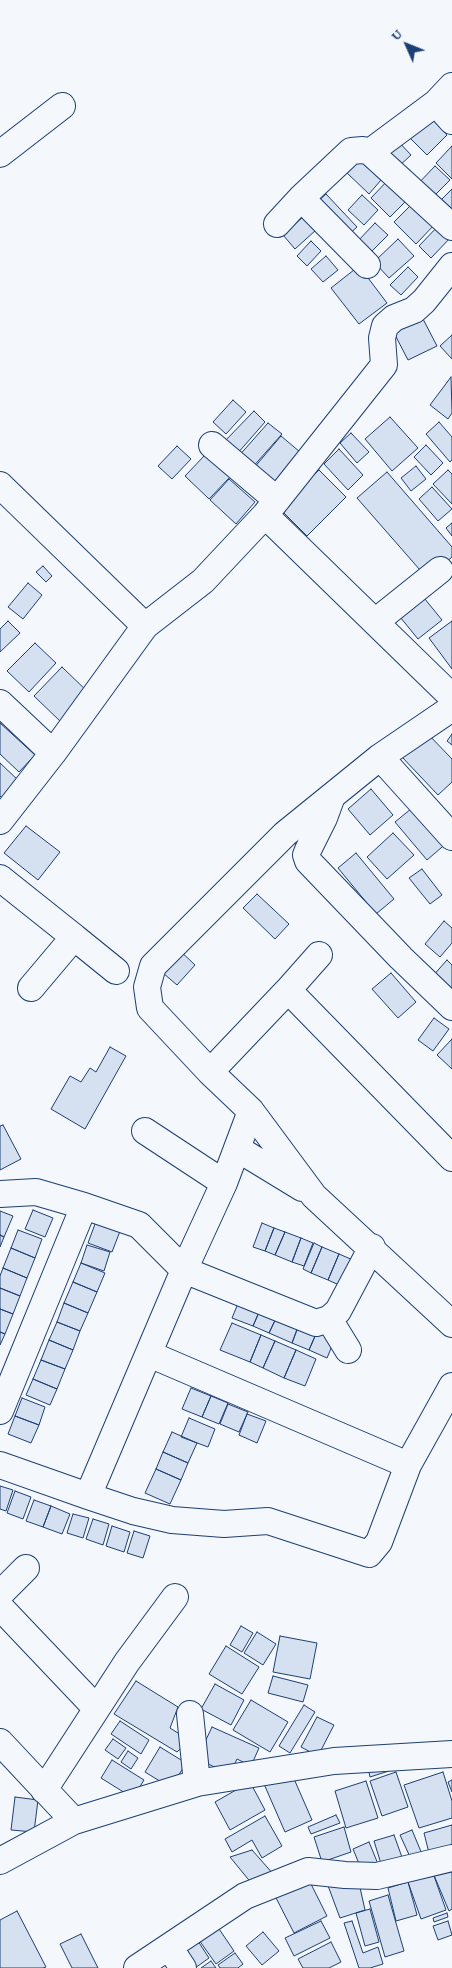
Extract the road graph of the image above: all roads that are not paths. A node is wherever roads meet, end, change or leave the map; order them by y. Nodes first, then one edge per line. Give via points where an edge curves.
1 (447, 103) edge
2 (62, 106) dead end
3 (370, 152) junction
4 (0, 154) edge
5 (301, 198) junction
6 (278, 224) dead end
7 (452, 227) edge
8 (368, 265) dead end
9 (452, 266) edge
10 (212, 444) dead end
11 (0, 485) edge
12 (271, 507) junction
13 (440, 570) dead end
14 (375, 622) junction
15 (145, 626) junction
16 (452, 697) edge
17 (0, 703) edge
18 (452, 708) edge
19 (53, 753) junction
20 (380, 757) junction
21 (332, 796) junction
22 (0, 821) edge
23 (452, 837) edge
24 (0, 878) edge
25 (74, 937) junction
26 (319, 955) dead end
27 (116, 971) dead end
28 (31, 988) dead end
29 (288, 990) junction
30 (452, 1007) edge
31 (210, 1072) junction
32 (251, 1111) junction
33 (145, 1131) dead end
34 (238, 1149) junction
35 (452, 1158) edge
36 (224, 1183) junction
37 (0, 1194) edge
38 (314, 1196) junction
39 (84, 1206) junction
40 (372, 1247) junction
41 (184, 1270) junction
42 (329, 1319) junction
43 (452, 1324) edge
44 (348, 1350) dead end
45 (149, 1354) junction
46 (452, 1386) edge
47 (0, 1411) edge
48 (0, 1465) edge
49 (408, 1465) junction
50 (88, 1496) junction
51 (26, 1568) dead end
52 (0, 1594) edge
53 (174, 1597) dead end
54 (0, 1607) edge
55 (96, 1708) junction
56 (190, 1714) dead end
57 (0, 1742) edge
58 (452, 1754) edge
59 (197, 1783) junction
60 (44, 1790) junction
61 (74, 1821) junction
62 (452, 1858) edge
63 (0, 1861) edge
64 (176, 1958) edge
65 (137, 1968) edge

1 - 3 street
2 - 4 street
3 - 5 street via 351,151
3 - 7 street
5 - 6 street
5 - 8 street
9 - 12 street via 424,302 385,326 382,338 384,365
10 - 12 street
11 - 15 street
12 - 14 street
12 - 15 street via 203,581
13 - 14 street
14 - 16 street
15 - 19 street
17 - 19 street
18 - 20 street
19 - 22 street
20 - 21 street
20 - 23 street
21 - 30 street via 306,855 308,861
21 - 31 street via 285,834 153,966 147,987 150,1008
24 - 25 street
25 - 27 street
25 - 28 street
26 - 29 street
29 - 31 street
29 - 35 street
31 - 32 street
32 - 34 street
32 - 38 street
33 - 36 street
34 - 36 street
34 - 38 street
36 - 41 street
37 - 39 street via 36,1192
38 - 40 street
39 - 41 street via 139,1225
39 - 47 street
40 - 42 street via 338,1311
40 - 43 street
41 - 42 street via 316,1323
41 - 45 street
42 - 44 street
45 - 49 street
45 - 50 street
46 - 49 street
48 - 50 street
49 - 50 street via 379,1542 369,1554 268,1521 224,1524 172,1520
51 - 52 street
53 - 55 street
54 - 55 street
55 - 60 street
56 - 59 street
57 - 60 street
58 - 59 street via 334,1761
59 - 61 street
60 - 61 street
61 - 63 street
62 - 64 street via 377,1876 308,1871 245,1896
64 - 65 street

